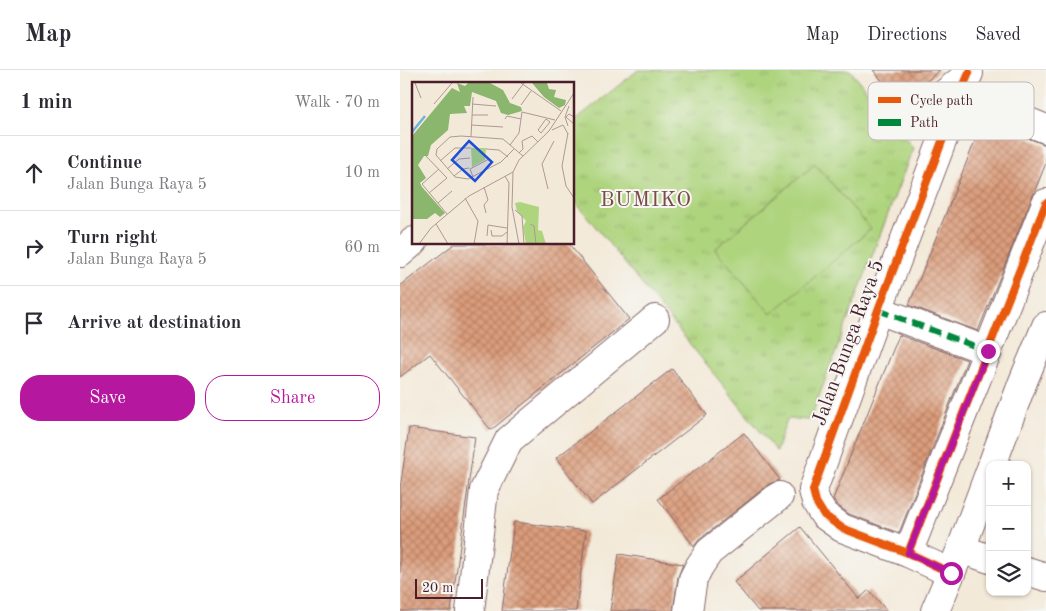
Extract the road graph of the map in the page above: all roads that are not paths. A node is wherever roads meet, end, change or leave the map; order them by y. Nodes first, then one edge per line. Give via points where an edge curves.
1 (1034, 121) edge
2 (1046, 129) edge
3 (943, 140) edge
4 (1046, 203) edge
5 (412, 243) edge
6 (400, 253) edge
7 (878, 310) junction
8 (655, 319) dead end
9 (1046, 326) edge
10 (988, 351) junction
11 (993, 461) edge
12 (986, 482) edge
13 (779, 496) dead end
14 (908, 553) junction
15 (986, 559) edge
16 (956, 561) junction
17 (1031, 572) edge
18 (1046, 577) edge
19 (470, 611) edge
20 (688, 611) edge
21 (935, 611) edge

1 - 2 street
3 - 7 street, Jalan Bunga Raya 5
4 - 10 street
5 - 6 street
7 - 10 street
7 - 14 street, Jalan Bunga Raya 5 via 812,490 824,515 842,528
8 - 19 street via 509,440 484,490
9 - 11 street
10 - 14 street
12 - 16 street
13 - 20 street via 709,552 693,579
14 - 16 street, Jalan Bunga Raya 5
15 - 16 street, Jalan Bunga Raya 5
16 - 21 street
17 - 18 street

